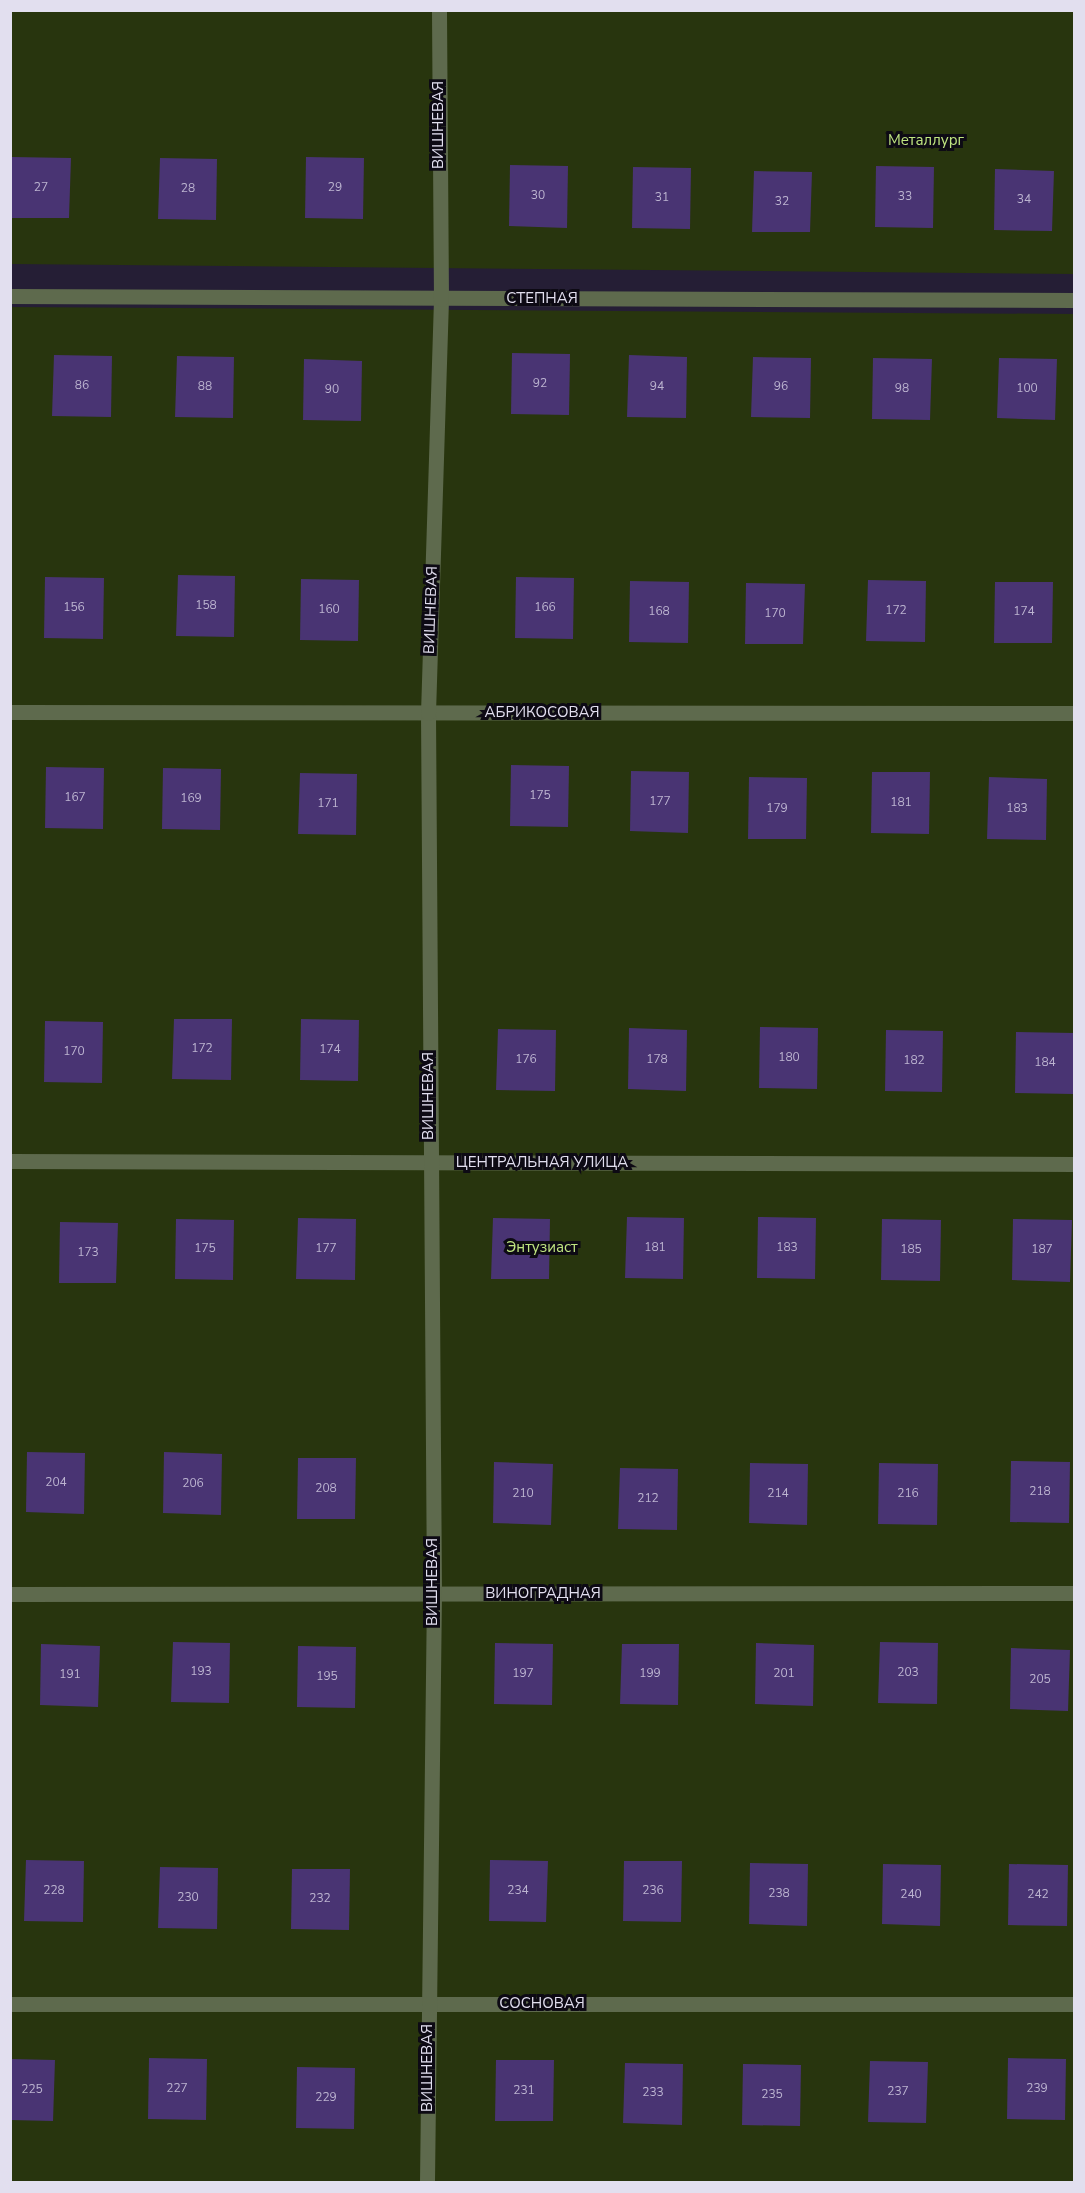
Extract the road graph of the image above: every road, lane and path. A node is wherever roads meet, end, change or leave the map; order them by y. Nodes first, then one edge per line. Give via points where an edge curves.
1 (438, 10) edge
2 (10, 296) edge
3 (441, 299) junction
4 (1074, 300) edge
5 (10, 712) edge
6 (428, 713) junction
7 (1074, 713) edge
8 (10, 1161) edge
9 (430, 1163) junction
10 (1074, 1164) edge
11 (1074, 1593) edge
12 (10, 1594) edge
13 (434, 1595) junction
14 (10, 2004) edge
15 (428, 2004) junction
16 (1074, 2004) edge
17 (427, 2182) edge

1 - 3 street, ВИШНЕВАЯ
2 - 3 street, СТЕПНАЯ
3 - 4 street, СТЕПНАЯ
3 - 6 street, ВИШНЕВАЯ
5 - 6 street, АБРИКОСОВАЯ
6 - 7 street, АБРИКОСОВАЯ
6 - 9 street, ВИШНЕВАЯ
8 - 9 street, ЦЕНТРАЛЬНАЯ УЛИЦА
9 - 10 street, ЦЕНТРАЛЬНАЯ УЛИЦА
9 - 13 street, ВИШНЕВАЯ
11 - 13 street, ВИНОГРАДНАЯ
12 - 13 street, ВИНОГРАДНАЯ
13 - 15 street, ВИШНЕВАЯ
14 - 15 street, СОСНОВАЯ
15 - 16 street, СОСНОВАЯ
15 - 17 street, ВИШНЕВАЯ

